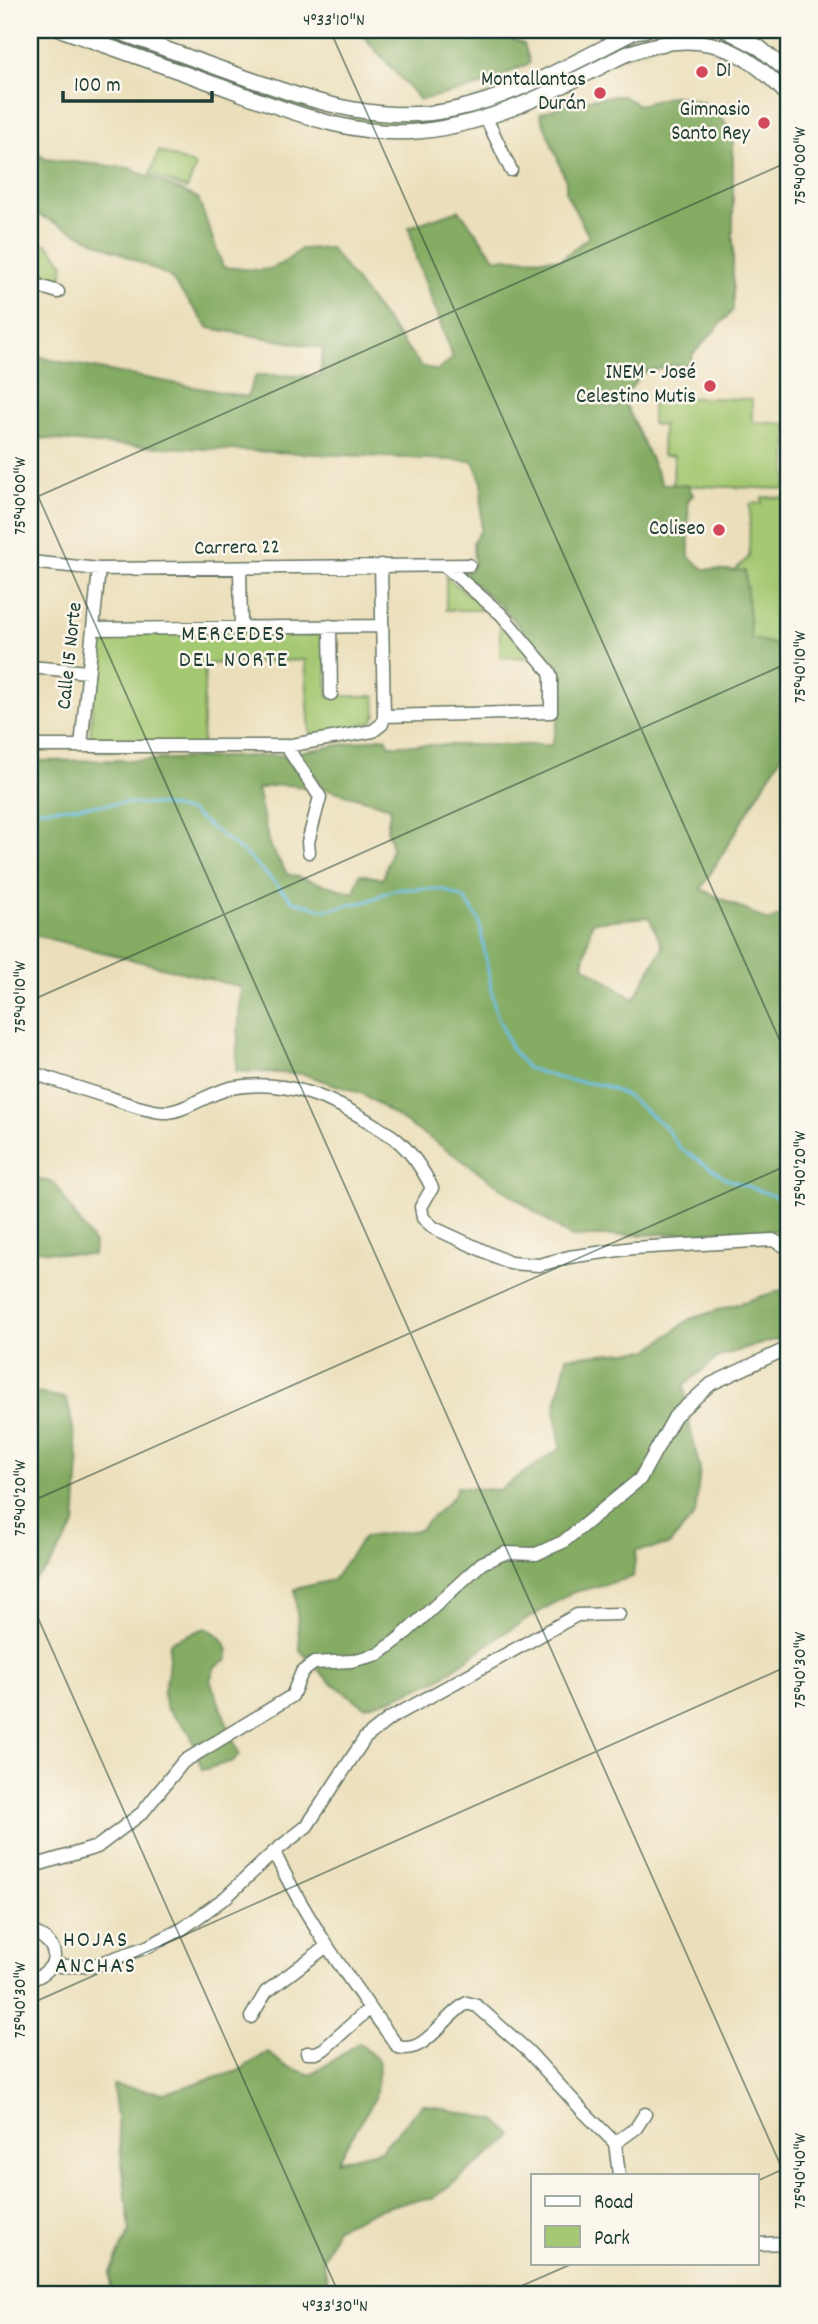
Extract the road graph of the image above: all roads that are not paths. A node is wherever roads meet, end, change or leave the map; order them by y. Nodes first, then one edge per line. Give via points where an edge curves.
1 (62, 30) edge
2 (113, 30) edge
3 (645, 30) edge
4 (726, 30) edge
5 (742, 33) edge
6 (734, 53) junction
7 (788, 72) edge
8 (788, 96) edge
9 (486, 118) junction
10 (511, 170) dead end
11 (30, 283) edge
12 (58, 292) dead end
13 (30, 562) edge
14 (381, 565) junction
15 (468, 565) dead end
16 (445, 566) junction
17 (99, 569) junction
18 (240, 569) junction
19 (330, 626) junction
20 (382, 626) junction
21 (241, 627) junction
22 (94, 629) junction
23 (30, 667) edge
24 (88, 672) junction
25 (331, 694) dead end
26 (384, 716) junction
27 (30, 746) edge
28 (80, 746) junction
29 (286, 746) junction
30 (309, 852) dead end
31 (30, 1072) edge
32 (788, 1248) edge
33 (788, 1348) edge
34 (619, 1614) dead end
35 (274, 1852) junction
36 (30, 1867) edge
37 (30, 1931) edge
38 (327, 1946) junction
39 (53, 1963) junction
40 (30, 1980) edge
41 (370, 2008) junction
42 (251, 2017) dead end
43 (307, 2053) dead end
44 (645, 2114) dead end
45 (615, 2143) junction
46 (619, 2174) edge
47 (788, 2243) edge
48 (758, 2244) edge

1 - 9 main road via 343,127 422,131
2 - 3 main road via 330,106 386,115 456,109 517,90
4 - 5 main road
5 - 6 street
5 - 7 main road
6 - 8 main road via 751,62
6 - 9 main road via 699,41 641,48 524,105
9 - 10 street
11 - 12 street
13 - 17 street, Carrera 22
14 - 16 street, Carrera 22
14 - 18 street, Carrera 22
14 - 20 street
15 - 16 street, Carrera 22
16 - 26 street via 501,614 549,671 551,712
17 - 18 street, Carrera 22
17 - 22 street, Calle 15 Norte
18 - 21 street
19 - 20 street
19 - 21 street
19 - 25 street
20 - 26 street
21 - 22 street
22 - 24 street, Calle 15 Norte
23 - 24 street
24 - 28 street, Calle 15 Norte
26 - 29 street via 373,732
27 - 28 street
28 - 29 street
29 - 30 street via 320,797
31 - 32 street via 164,1112 238,1086 289,1088 321,1096 398,1140 432,1188 421,1207 423,1218 434,1228 510,1263 540,1265 633,1248 772,1240
33 - 36 street via 711,1384 676,1416 640,1479 563,1542 536,1554 505,1553 482,1563 379,1654 314,1663 302,1672 292,1696 183,1762 142,1813 97,1847
34 - 35 street via 577,1615 388,1718 365,1738 307,1826
35 - 38 street
35 - 39 street via 226,1897 182,1929 147,1947 92,1966
37 - 39 street via 52,1945
38 - 41 street
38 - 42 street via 267,1992
39 - 40 street
41 - 43 street via 324,2049
41 - 45 street via 398,2047 408,2050 418,2047 458,2008 467,2003 477,2006 528,2051
44 - 45 street
45 - 46 street
47 - 48 street

